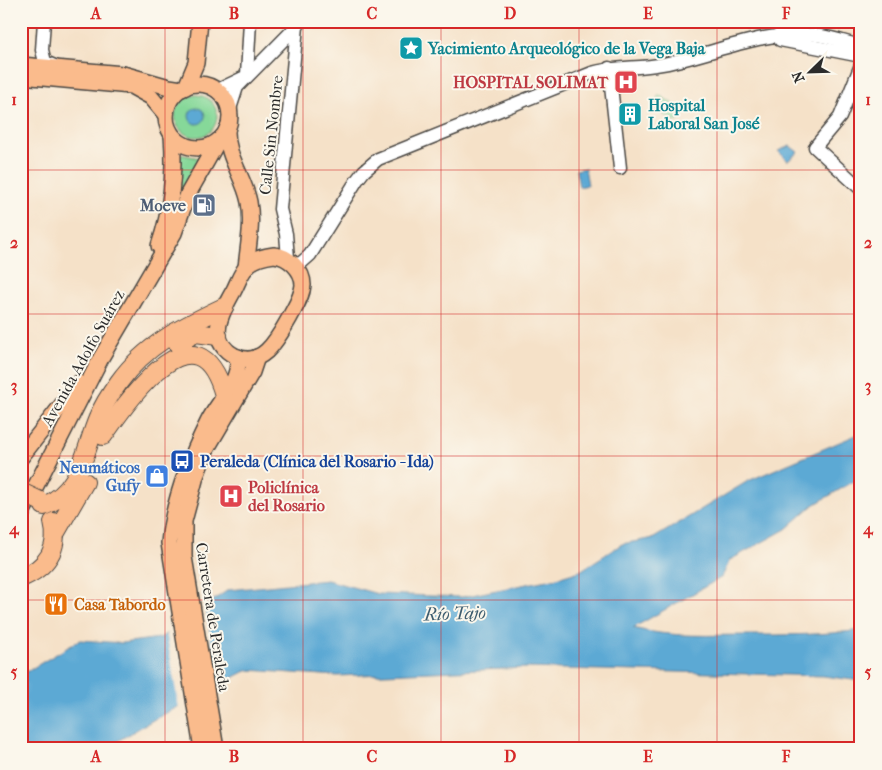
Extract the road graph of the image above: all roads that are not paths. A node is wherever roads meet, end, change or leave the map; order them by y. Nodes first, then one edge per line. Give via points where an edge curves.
1 (44, 21) edge
2 (200, 21) edge
3 (209, 21) edge
4 (250, 21) edge
5 (298, 29) edge
6 (770, 37) junction
7 (861, 46) edge
8 (42, 50) junction
9 (861, 56) edge
10 (861, 65) edge
11 (57, 67) junction
12 (609, 68) junction
13 (25, 73) edge
14 (247, 75) junction
15 (179, 88) junction
16 (213, 89) junction
17 (229, 112) junction
18 (166, 115) junction
19 (172, 135) junction
20 (215, 143) junction
21 (620, 168) dead end
22 (237, 172) junction
23 (861, 189) edge
24 (250, 237) junction
25 (262, 258) junction
26 (290, 261) junction
27 (246, 268) junction
28 (150, 272) junction
29 (224, 307) junction
30 (218, 336) junction
31 (102, 356) junction
32 (238, 357) junction
33 (257, 358) junction
34 (224, 395) junction
35 (103, 436) junction
36 (22, 455) edge
37 (21, 492) edge
38 (42, 504) junction
39 (21, 515) edge
40 (55, 534) junction
41 (177, 558) junction
42 (28, 575) edge
43 (21, 586) edge
44 (205, 725) junction
45 (202, 749) edge
46 (216, 749) edge

1 - 8 street
2 - 15 main road via 195,67
3 - 16 main road via 205,72
4 - 14 street
5 - 14 street
5 - 26 street, Calle Sin Nombre via 280,209
6 - 7 street via 809,34
6 - 9 street
6 - 12 street via 650,67
8 - 11 street via 45,62
8 - 13 street
10 - 23 street via 840,117 815,147
11 - 13 main road
11 - 15 main road via 134,75
12 - 21 street via 614,141
12 - 26 street via 378,160 356,180 310,255 301,262
13 - 18 main road via 131,86 151,97
14 - 16 street
14 - 17 street via 237,87
15 - 16 main road via 198,84
15 - 18 main road
16 - 17 main road via 227,104
17 - 20 main road
18 - 19 main road
19 - 20 main road via 183,144
19 - 28 main road, Avenida Adolfo Suárez via 173,178 164,233
20 - 22 main road
20 - 22 main road via 226,142
20 - 28 main road, Avenida Adolfo Suárez via 188,194 174,233
22 - 24 main road via 249,202
24 - 25 main road
24 - 27 main road
25 - 26 main road via 274,255
25 - 27 main road
26 - 33 main road, Carretera de Peraleda via 302,280 299,299 270,349
27 - 29 main road
28 - 31 main road, Avenida Adolfo Suárez
29 - 30 main road via 217,323
29 - 38 highway via 170,334 130,368 102,410 81,469 63,495
30 - 32 main road via 224,347
30 - 35 highway via 196,333 163,352 127,389 116,405
31 - 36 main road
31 - 39 main road, Avenida Adolfo Suárez
32 - 33 main road
32 - 34 main road, Carretera de Peraleda via 238,375
33 - 41 main road, Carretera de Peraleda via 196,476
34 - 35 highway via 219,377 211,365 199,357 182,355 157,369 128,400
34 - 41 main road, Carretera de Peraleda via 209,420 180,487 171,523
35 - 40 highway via 92,468
37 - 38 highway, bridge
38 - 40 highway via 54,524
40 - 42 highway via 48,560
41 - 44 main road, Carretera de Peraleda
42 - 43 main road
44 - 45 main road, Carretera de Peraleda
44 - 46 main road, Carretera de Peraleda

